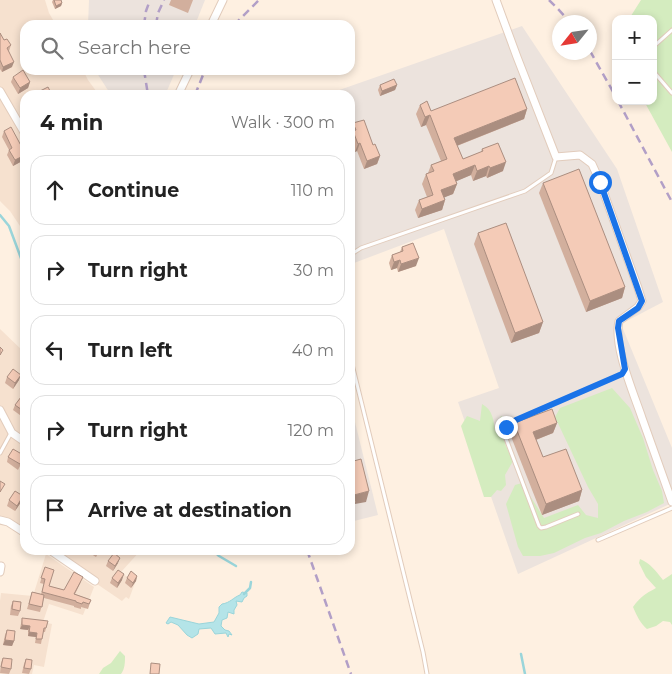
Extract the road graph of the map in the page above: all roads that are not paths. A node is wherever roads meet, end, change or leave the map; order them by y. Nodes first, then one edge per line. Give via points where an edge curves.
1 (223, 0) edge
2 (496, 0) edge
3 (213, 20) edge
4 (672, 30) edge
5 (657, 43) edge
6 (188, 75) edge
7 (657, 76) edge
8 (180, 90) edge
9 (0, 91) edge
10 (672, 93) edge
11 (20, 125) edge
12 (556, 156) junction
13 (355, 252) edge
14 (625, 369) junction
15 (355, 376) edge
16 (0, 410) edge
17 (12, 433) junction
18 (20, 439) edge
19 (0, 453) edge
20 (672, 502) edge
21 (672, 508) edge
22 (578, 514) dead end
23 (0, 520) edge
24 (20, 530) edge
25 (598, 540) dead end
26 (59, 555) edge
27 (95, 581) dead end
28 (427, 674) edge

1 - 3 street
2 - 12 street
4 - 5 lane
6 - 8 street
7 - 10 lane
9 - 11 street
12 - 13 lane via 552,173 526,191
12 - 14 street via 580,155 592,164 638,288 642,301 638,308 619,321
14 - 20 street
14 - 22 lane via 622,374 506,427 504,436 539,526 546,527
15 - 28 lane
16 - 17 street
17 - 18 street
17 - 19 lane
21 - 25 lane
23 - 24 street
26 - 27 street

